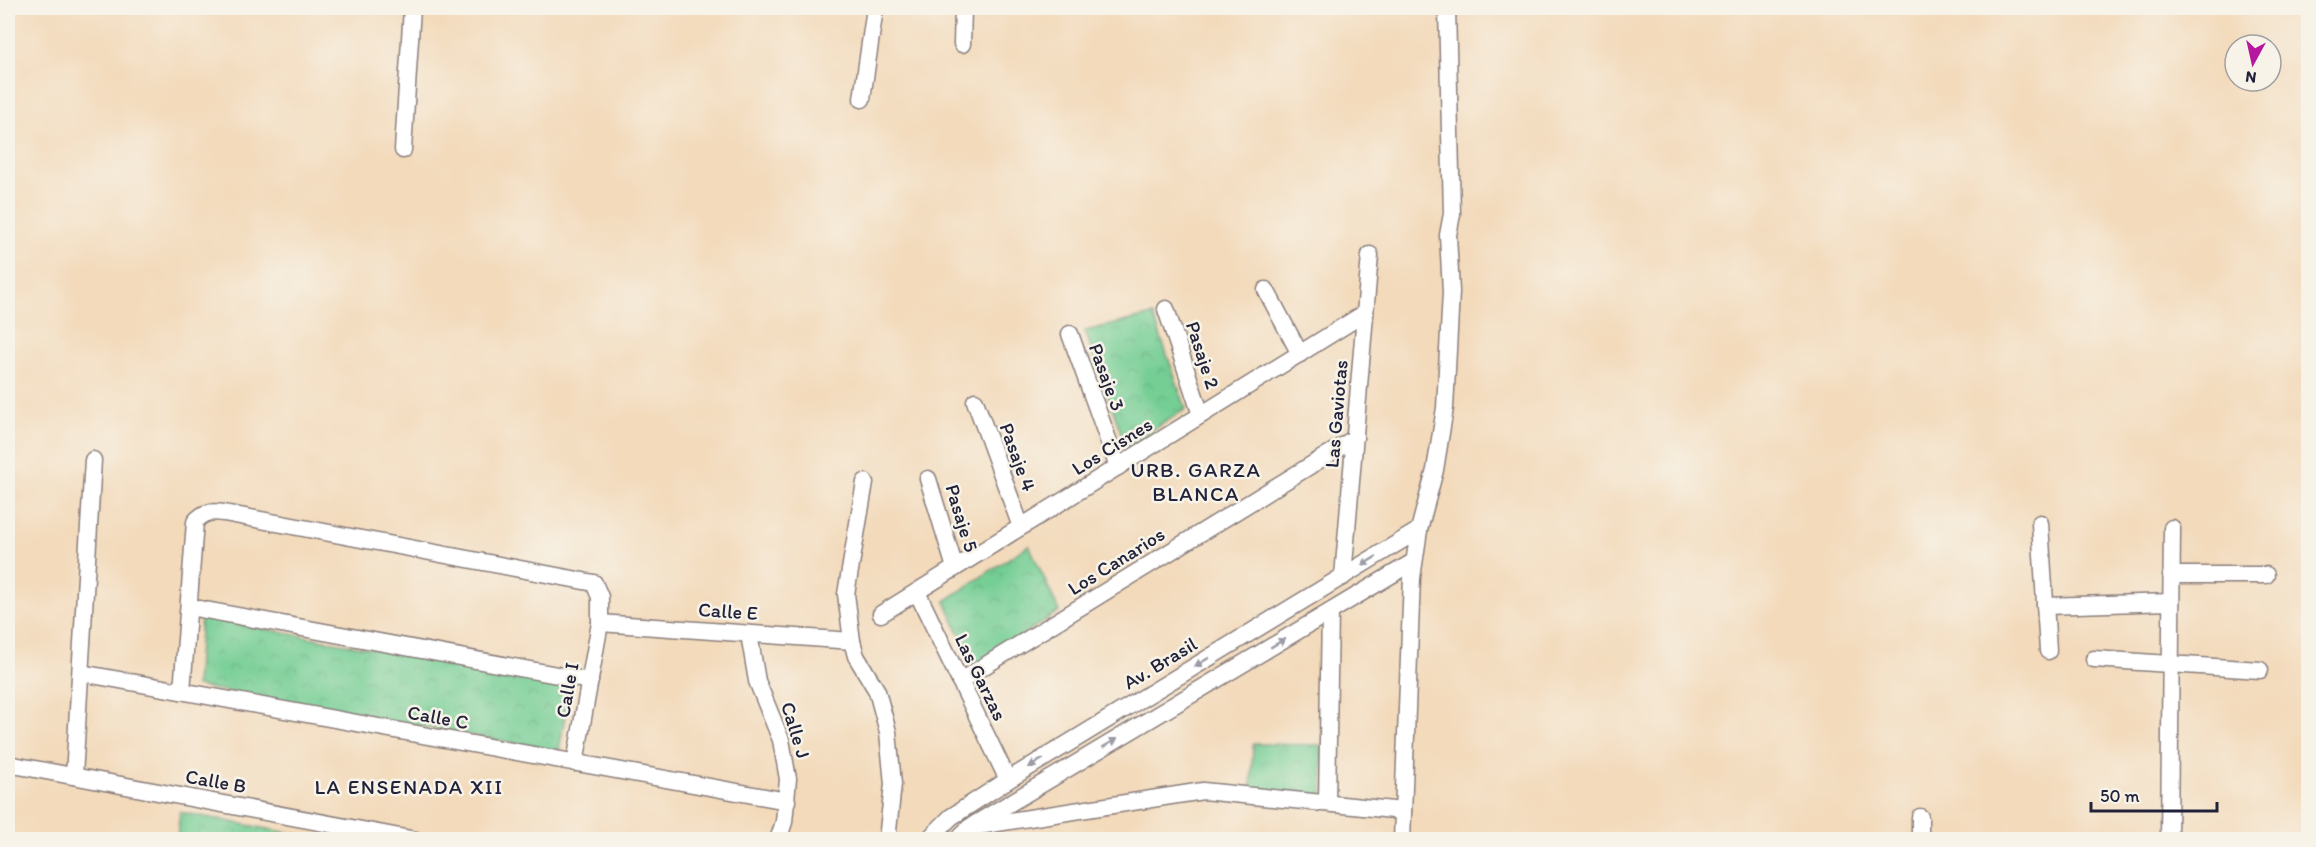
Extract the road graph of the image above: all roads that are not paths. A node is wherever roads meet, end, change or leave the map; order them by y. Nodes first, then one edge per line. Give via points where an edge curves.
1 (412, 8) edge
2 (875, 8) edge
3 (963, 8) edge
4 (1447, 8) edge
5 (963, 44) dead end
6 (862, 99) dead end
7 (403, 150) dead end
8 (1370, 255) dead end
9 (1266, 290) dead end
10 (1166, 309) dead end
11 (1365, 313) junction
12 (1070, 334) dead end
13 (1300, 354) junction
14 (975, 401) dead end
15 (1201, 415) junction
16 (1355, 438) junction
17 (93, 460) dead end
18 (1118, 467) junction
19 (928, 479) dead end
20 (865, 482) dead end
21 (2040, 523) dead end
22 (1021, 527) junction
23 (2172, 528) dead end
24 (1419, 531) junction
25 (1413, 562) junction
26 (955, 568) junction
27 (2171, 575) junction
28 (2266, 575) dead end
29 (1343, 577) junction
30 (917, 592) junction
31 (2171, 602) junction
32 (2045, 606) junction
33 (189, 607) junction
34 (1330, 612) junction
35 (881, 614) dead end
36 (600, 623) junction
37 (749, 634) junction
38 (852, 641) junction
39 (2048, 651) dead end
40 (2094, 659) dead end
41 (2170, 664) junction
42 (2260, 670) dead end
43 (81, 673) junction
44 (590, 681) junction
45 (960, 681) junction
46 (182, 691) junction
47 (575, 763) junction
48 (8, 765) edge
49 (74, 776) junction
50 (1008, 780) junction
51 (787, 801) junction
52 (1327, 803) junction
53 (1403, 811) junction
54 (1920, 817) dead end
55 (970, 827) junction
56 (416, 840) edge
57 (778, 840) edge
58 (887, 840) edge
59 (928, 840) edge
60 (957, 840) edge
61 (1402, 840) edge
62 (1920, 840) edge
63 (2169, 840) edge

1 - 7 street
2 - 6 street
3 - 5 street
4 - 24 street via 1452,214 1448,235 1448,358 1440,444
8 - 11 street, Las Gaviotas
9 - 13 street
10 - 15 street, Pasaje 2
11 - 13 street, Los Cisnes
11 - 16 street, Las Gaviotas
12 - 18 street, Pasaje 3
13 - 15 street, Los Cisnes
14 - 22 street, Pasaje 4
15 - 18 street, Los Cisnes
16 - 29 street, Las Gaviotas
16 - 45 street, Los Canarios
17 - 43 street
18 - 22 street, Los Cisnes
19 - 26 street, Pasaje 5
20 - 38 street via 846,594
21 - 32 street
22 - 26 street, Los Cisnes
23 - 27 street
24 - 25 street
24 -> 29 street, Av. Brasil
25 - 34 street
25 - 53 street
26 - 30 street, Los Cisnes
27 - 28 street
27 - 31 street
29 -> 50 street, Av. Brasil
30 - 35 street, Los Cisnes
30 - 45 street, Las Garzas
31 - 32 street
31 - 41 street
32 - 39 street
33 - 36 street, Calle I via 195,522 200,515 212,511 594,583 600,597
33 - 44 street
33 - 46 street
34 - 52 street
55 -> 34 street
36 - 37 street, Calle E
36 - 44 street, Calle I
37 - 38 street, Calle E
37 - 51 street, Calle J via 757,681 781,740 788,779
38 - 58 street via 856,656 878,691 888,732 893,784
40 - 41 street
41 - 42 street
41 - 63 street
43 - 46 street, Calle C
43 - 49 street
44 - 47 street, Calle I
45 - 50 street, Las Garzas
46 - 47 street, Calle C
47 - 51 street, Calle C
48 - 49 street, Calle B
49 - 56 street, Calle B
50 - 59 street, Av. Brasil via 951,817
51 - 57 street, Calle J
52 - 53 street
52 - 55 street via 1203,791
53 - 61 street
54 - 62 street
55 - 60 street

